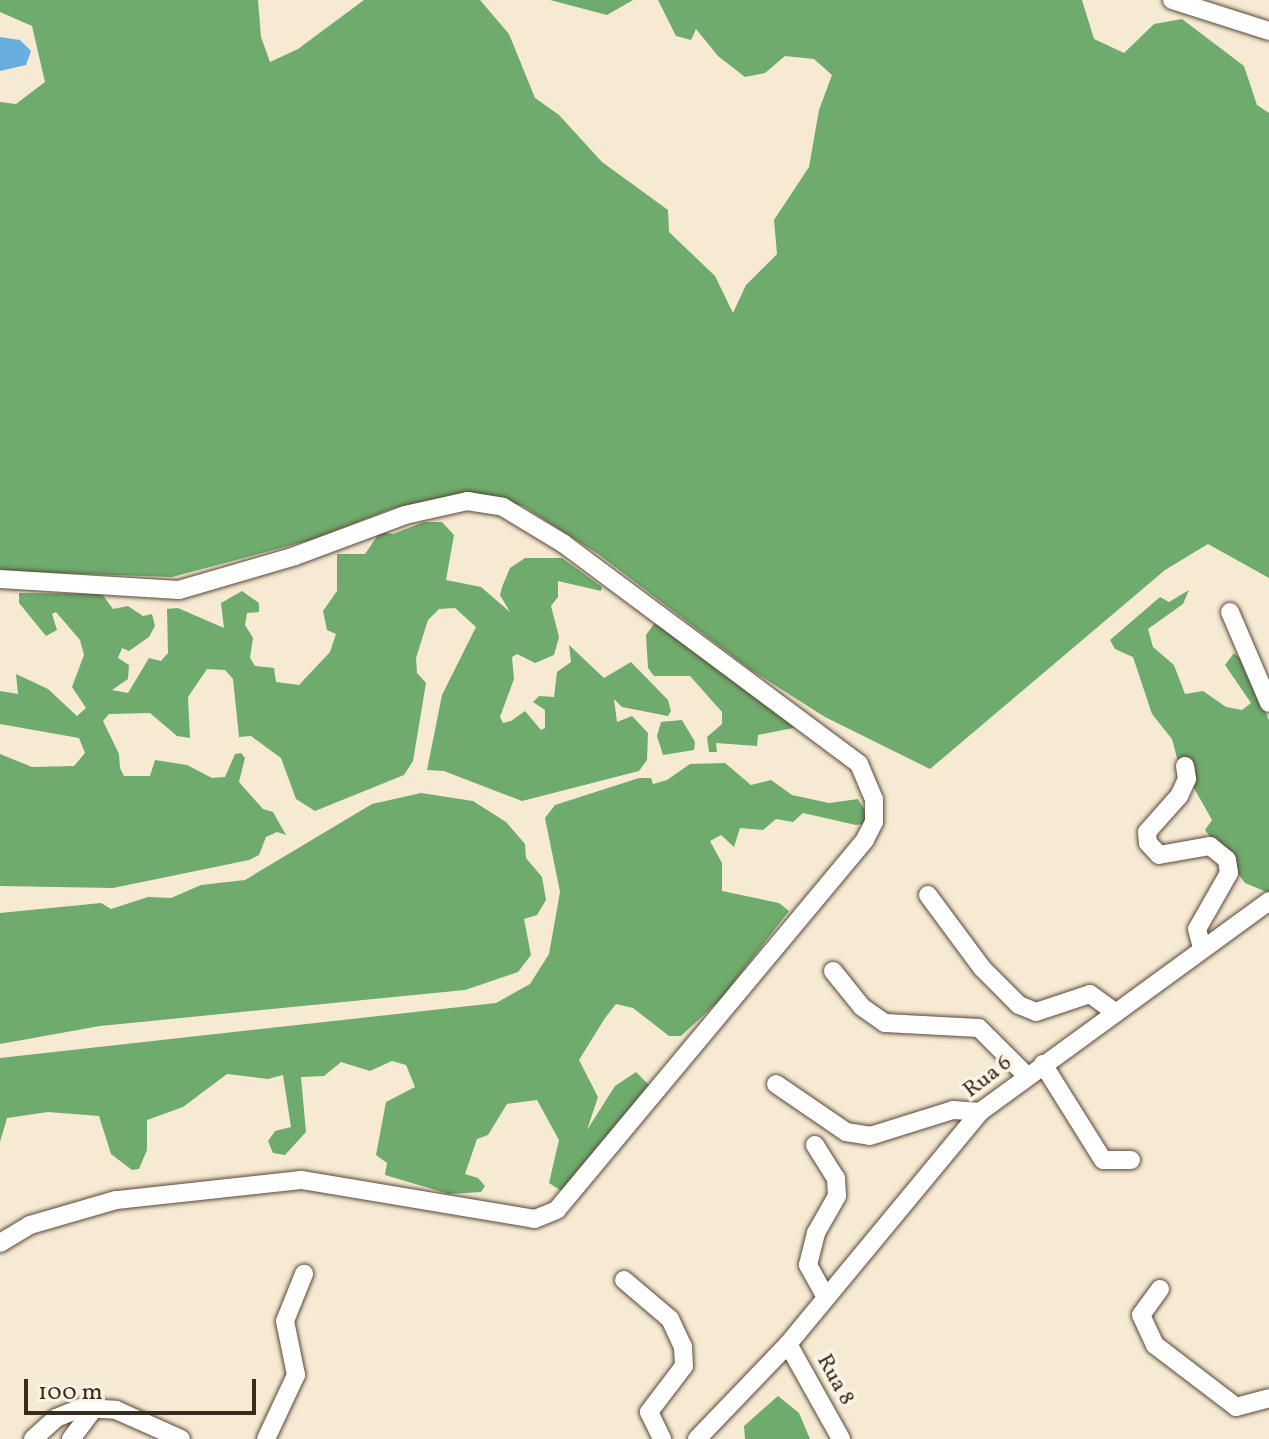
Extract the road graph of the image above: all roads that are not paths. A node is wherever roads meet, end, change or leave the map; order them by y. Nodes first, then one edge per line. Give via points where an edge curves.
1 (1172, 0) edge
2 (1269, 31) edge
3 (0, 579) edge
4 (1230, 612) dead end
5 (1269, 703) edge
6 (1185, 766) dead end
7 (928, 895) dead end
8 (1269, 901) edge
9 (1202, 948) junction
10 (833, 971) dead end
11 (1115, 1012) junction
12 (1043, 1064) junction
13 (1027, 1076) junction
14 (776, 1084) dead end
15 (980, 1112) junction
16 (815, 1145) dead end
17 (1131, 1160) dead end
18 (0, 1243) edge
19 (304, 1274) dead end
20 (624, 1280) dead end
21 (1160, 1289) dead end
22 (826, 1297) junction
23 (788, 1344) junction
24 (1269, 1398) edge
25 (94, 1409) junction
26 (33, 1439) edge
27 (71, 1439) edge
28 (181, 1439) edge
29 (266, 1439) edge
30 (662, 1439) edge
31 (697, 1439) edge
32 (841, 1439) edge

1 - 2 street
3 - 18 street via 179,590 295,556 405,515 467,501 503,507 564,544 859,764 874,799 874,822 865,840 557,1210 535,1219 301,1180 116,1200 30,1225
4 - 5 street
6 - 9 street via 1187,779 1179,796 1147,832 1148,843 1159,855 1210,846 1227,860 1229,873 1197,929
7 - 11 street via 982,968 1019,1005 1036,1012 1090,994
8 - 9 street, Rua 6
9 - 11 street, Rua 6
10 - 13 street via 862,1007 885,1023 979,1028
11 - 12 street, Rua 6
12 - 13 street, Rua 6
12 - 17 street via 1103,1160
13 - 15 street, Rua 6
14 - 15 street via 846,1132 870,1136 953,1110
15 - 22 street, Rua 6
16 - 22 street via 836,1178 837,1196 816,1233 808,1265
19 - 29 street via 285,1321 296,1375
20 - 30 street via 670,1319 683,1347 684,1366 649,1412
21 - 24 street via 1141,1315 1155,1345 1236,1407
22 - 23 street, Rua 6
23 - 31 street, Rua 6
23 - 32 street, Rua 8
25 - 26 street via 56,1418
25 - 27 street
25 - 28 street via 116,1410

